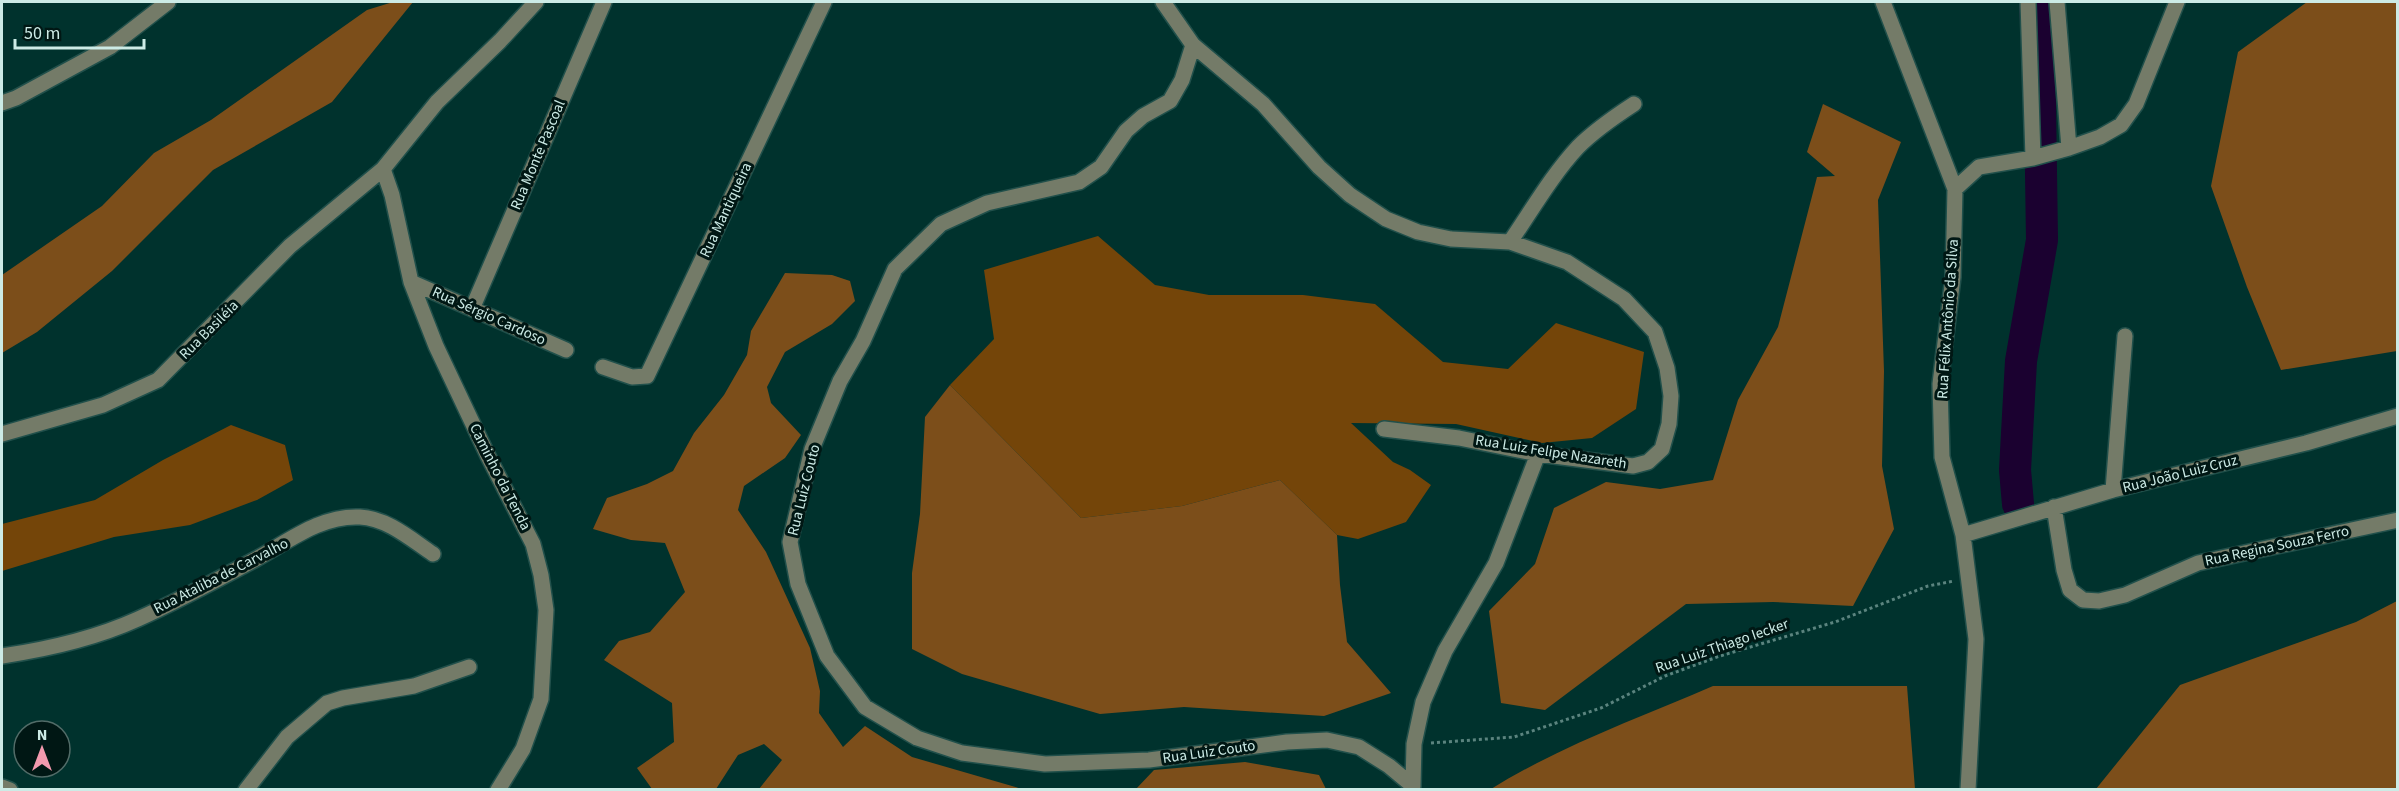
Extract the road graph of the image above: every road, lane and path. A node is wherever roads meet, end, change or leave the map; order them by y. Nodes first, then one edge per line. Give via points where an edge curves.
1 (168, 2) edge
2 (536, 2) edge
3 (604, 2) edge
4 (824, 2) edge
5 (1162, 2) edge
6 (1883, 2) edge
7 (2028, 2) edge
8 (2057, 2) edge
9 (2177, 2) edge
10 (1193, 45) junction
11 (2, 103) edge
12 (1634, 104) dead end
13 (2068, 148) junction
14 (2033, 158) junction
15 (383, 169) junction
16 (1955, 189) junction
17 (1510, 243) junction
18 (411, 282) junction
19 (472, 309) junction
20 (2125, 336) dead end
21 (566, 350) dead end
22 (603, 367) dead end
23 (2397, 416) edge
24 (1384, 429) dead end
25 (2, 434) edge
26 (1538, 453) junction
27 (2113, 490) junction
28 (2054, 507) junction
29 (2397, 520) edge
30 (1963, 535) junction
31 (433, 554) dead end
32 (1968, 578) junction
33 (2, 656) edge
34 (469, 667) dead end
35 (1414, 744) junction
36 (2, 787) edge
37 (1412, 788) edge
38 (10, 789) edge
39 (246, 789) edge
40 (498, 789) edge
41 (1968, 789) edge

1 - 11 street via 110,48
2 - 15 street, Rua Basiléia via 437,102
3 - 19 street, Rua Monte Pascoal
4 - 22 street, Rua Mantiqueira via 647,376 632,377
5 - 10 street, Rua Luiz Felipe Nazareth
6 - 16 street, Rua Félix Antônio da Silva
7 - 14 street
8 - 13 street
9 - 13 street via 2136,104 2121,124 2100,137
10 - 17 street, Rua Luiz Felipe Nazareth via 1263,104 1319,167 1350,195 1386,219 1418,232 1451,239
10 - 37 street, Rua Luiz Couto via 1182,80 1170,101 1126,131 1101,167 1079,182 987,203 941,224 895,269 863,341 840,381 812,449 790,542 798,584 827,656 864,707 917,738 962,753 1045,764 1149,760 1327,740 1359,747 1389,766
12 - 17 street via 1580,146
13 - 14 street
14 - 16 street via 1979,167
15 - 18 street, Caminho da Tenda
15 - 25 street, Rua Basiléia via 290,246 158,380 103,405
16 - 30 street, Rua Félix Antônio da Silva via 1953,277 1940,384 1942,457
17 - 26 street, Rua Luiz Felipe Nazareth via 1567,262 1624,299 1654,332 1667,368 1671,396 1662,449 1648,462 1633,466
18 - 19 street, Rua Sérgio Cardoso
18 - 40 street, Caminho da Tenda via 436,346 533,544 541,575 546,610 541,699 523,749
19 - 21 street, Rua Sérgio Cardoso
20 - 27 street
23 - 27 street, Rua João Luiz Cruz via 2306,444
24 - 26 street, Rua Luiz Felipe Nazareth
26 - 35 street via 1496,563 1445,651 1423,702
27 - 28 street, Rua João Luiz Cruz
28 - 29 street, Rua Regina Souza Ferro via 2070,590 2083,600 2098,601 2125,595 2198,563
28 - 30 street, Rua João Luiz Cruz
30 - 32 street, Rua Félix Antônio da Silva
31 - 33 street, Rua Ataliba de Carvalho via 391,526 362,517 337,518 313,526 189,594 93,638
32 - 35 path, Rua Luiz Thiago Iecker via 1928,586 1835,622 1720,656 1665,676 1601,708 1514,737
32 - 41 street, Rua Félix Antônio da Silva via 1976,639
34 - 39 street via 414,686 327,703 287,737
35 - 37 street
36 - 38 street

